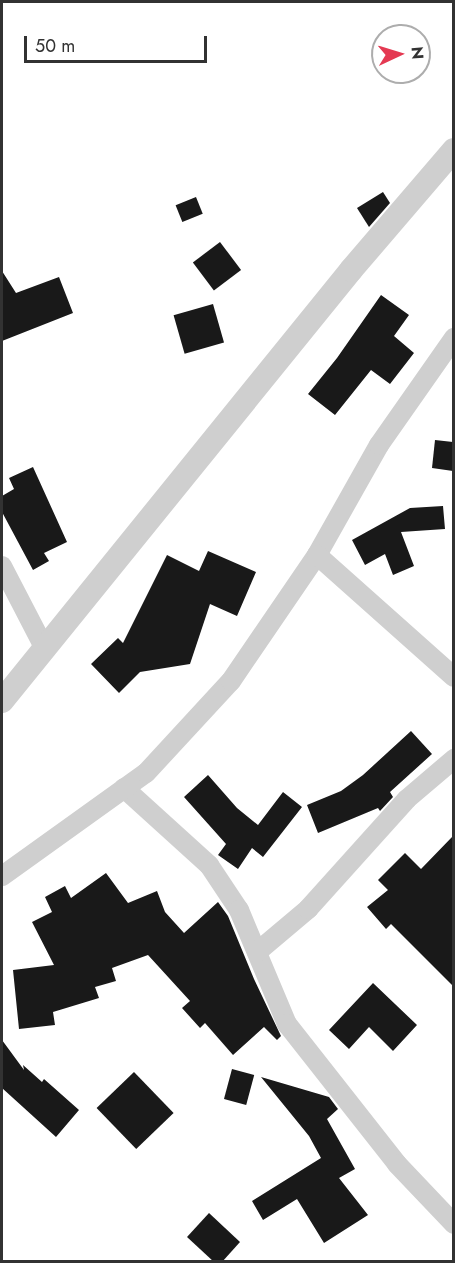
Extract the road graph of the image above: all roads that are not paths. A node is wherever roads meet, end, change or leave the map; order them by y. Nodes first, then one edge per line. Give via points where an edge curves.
1 (453, 150) edge
2 (453, 338) edge
3 (317, 555) junction
4 (2, 566) edge
5 (45, 649) junction
6 (453, 677) edge
7 (2, 701) edge
8 (453, 759) edge
9 (124, 788) junction
10 (2, 876) edge
11 (256, 952) junction
12 (453, 1224) edge

1 - 5 street via 351,270
2 - 3 street via 380,445
3 - 6 street
3 - 9 street via 231,681 146,773
4 - 5 street
5 - 7 street
8 - 11 street via 407,799 308,909
9 - 10 street
9 - 11 street via 209,864 239,910
11 - 12 street via 287,1024 397,1164

